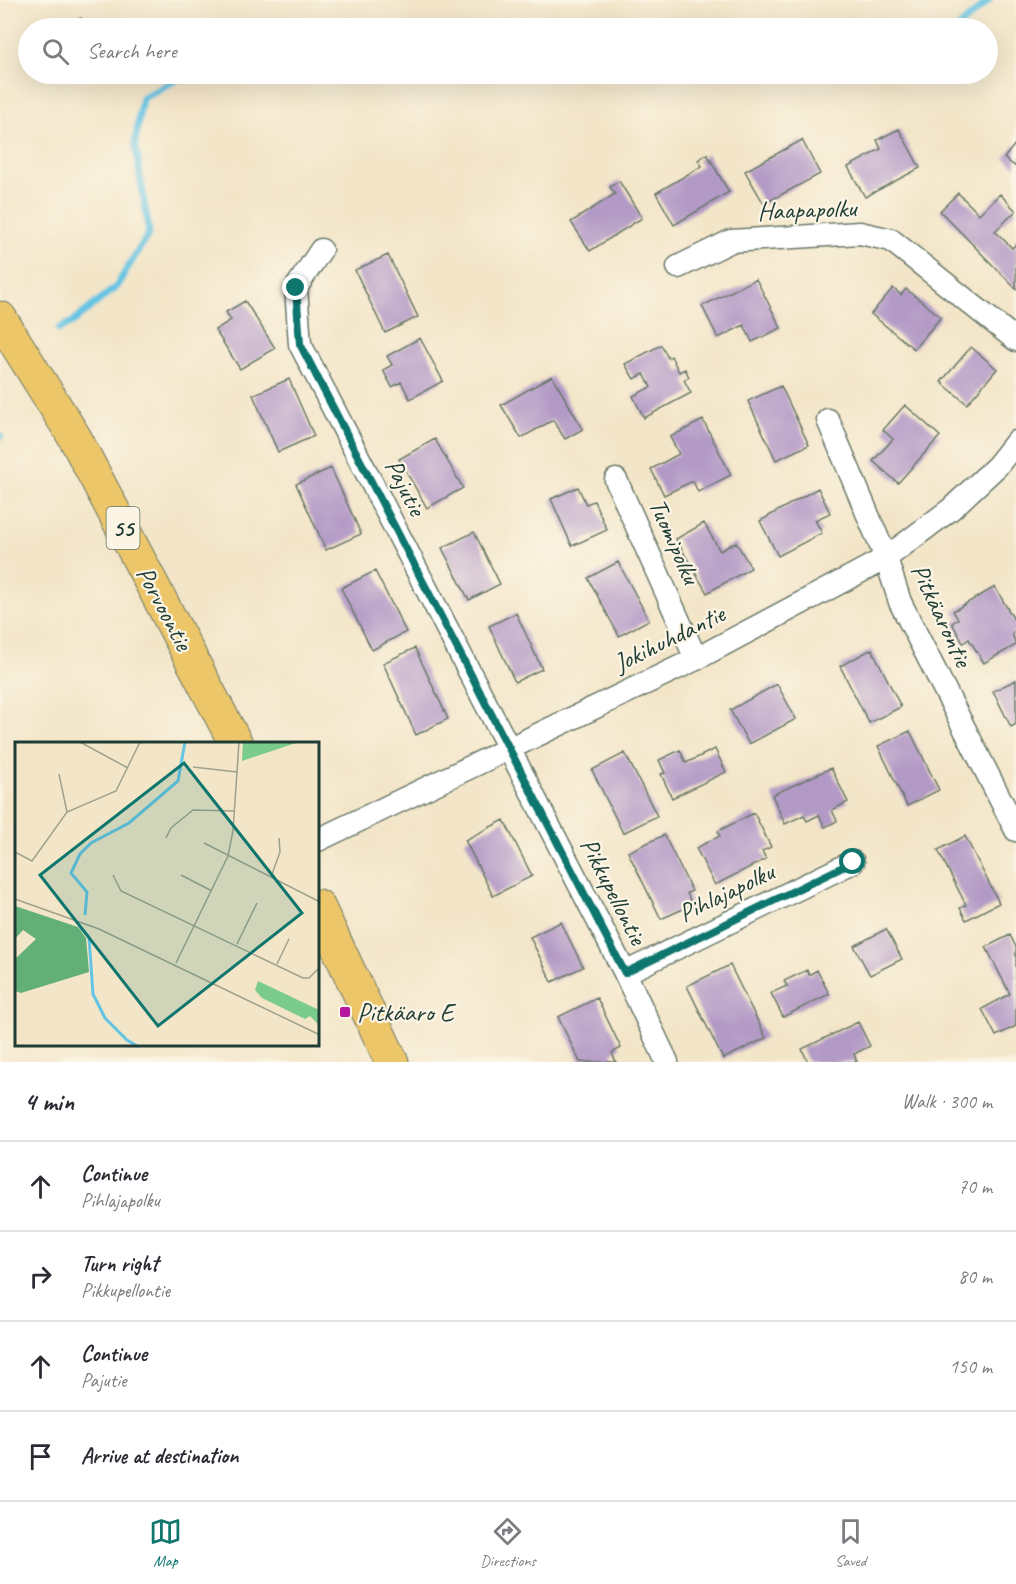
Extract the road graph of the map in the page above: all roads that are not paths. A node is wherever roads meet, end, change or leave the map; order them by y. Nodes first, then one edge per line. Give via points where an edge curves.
1 (321, 250) dead end
2 (678, 267) dead end
3 (0, 318) edge
4 (1016, 340) edge
5 (828, 420) dead end
6 (1016, 442) edge
7 (616, 480) dead end
8 (885, 558) junction
9 (696, 659) junction
10 (235, 742) edge
11 (508, 747) junction
12 (1009, 796) edge
13 (1016, 830) edge
14 (320, 839) edge
15 (853, 862) dead end
16 (320, 910) edge
17 (625, 973) junction
18 (392, 1062) edge
19 (667, 1062) edge

1 - 11 street, Pajutie via 296,288 300,344
2 - 4 street, Haapapolku via 731,241 860,233 891,240
3 - 10 main road, Porvoontie / 55 via 75,438
5 - 8 street, Pitkäarontie
6 - 8 street, Jokihuhdantie via 997,466 951,509
7 - 9 street, Tuomipolku
8 - 9 street, Jokihuhdantie
8 - 12 street, Pitkäarontie via 900,602
9 - 11 street, Jokihuhdantie
11 - 14 street, Jokihuhdantie
11 - 17 street, Pikkupellontie
12 - 13 street, Pitkäarontie
15 - 17 street, Pihlajapolku
16 - 18 main road
17 - 19 street, Pikkupellontie

